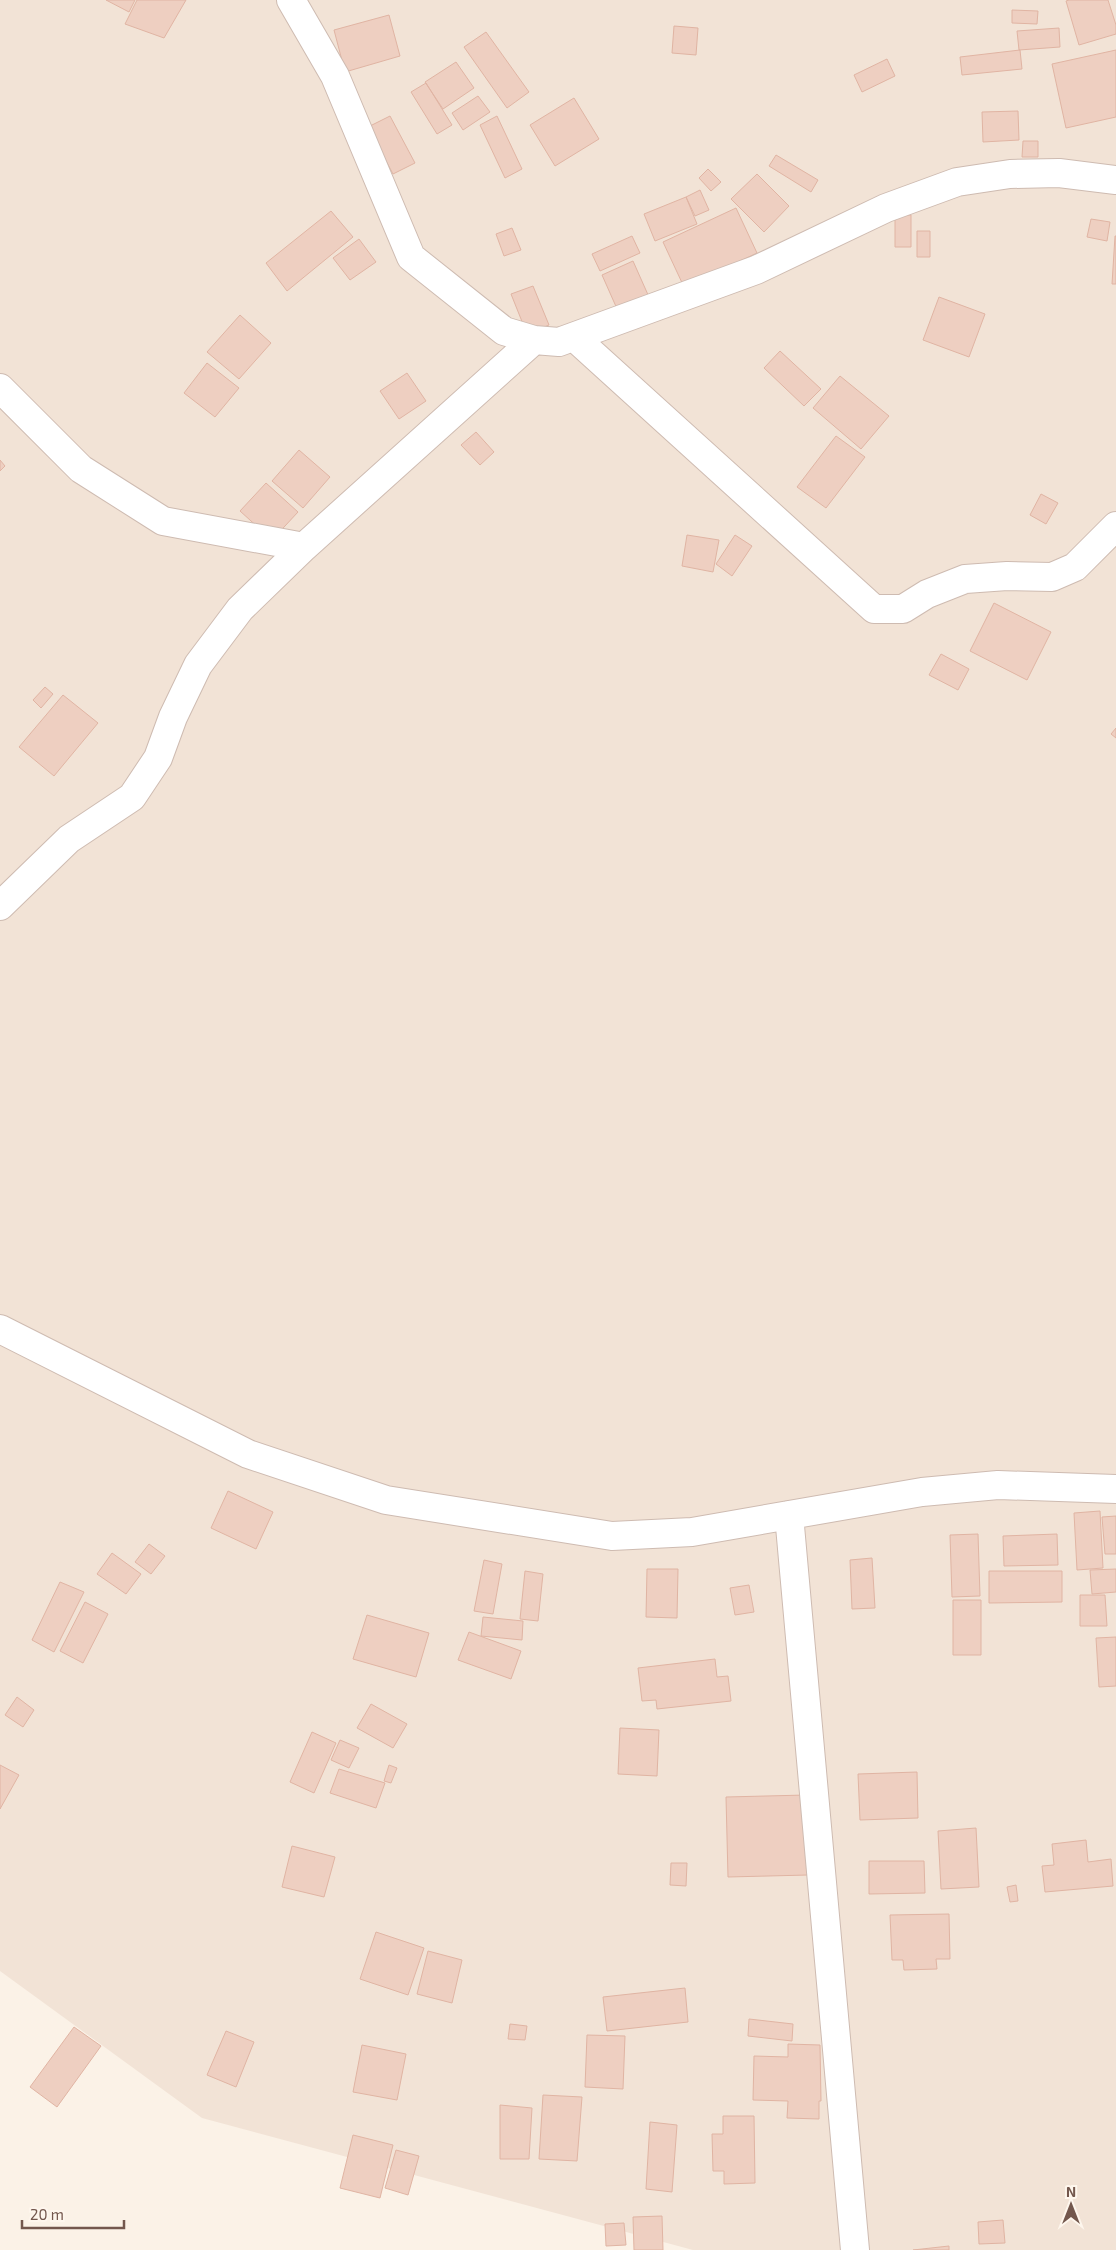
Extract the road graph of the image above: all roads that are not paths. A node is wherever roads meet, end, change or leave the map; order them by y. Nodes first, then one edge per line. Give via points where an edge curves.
1 (291, 0) edge
2 (1116, 180) edge
3 (574, 336) junction
4 (534, 340) junction
5 (0, 388) edge
6 (1116, 526) edge
7 (304, 547) junction
8 (0, 906) edge
9 (0, 1329) edge
10 (1116, 1489) edge
11 (789, 1515) junction
12 (855, 2250) edge

1 - 4 street via 335,76 411,257 504,331
2 - 3 street via 1059,173 1010,174 956,182 886,208 756,270
3 - 4 street via 559,342
3 - 6 street via 874,609 903,609 964,578 1052,577 1075,567
4 - 7 street
5 - 7 street via 81,469 163,521
7 - 8 street via 240,609 198,665 158,758 132,797 69,839
9 - 11 street via 248,1454 386,1500 612,1536 692,1532
10 - 11 street via 998,1485 922,1492
11 - 12 street

